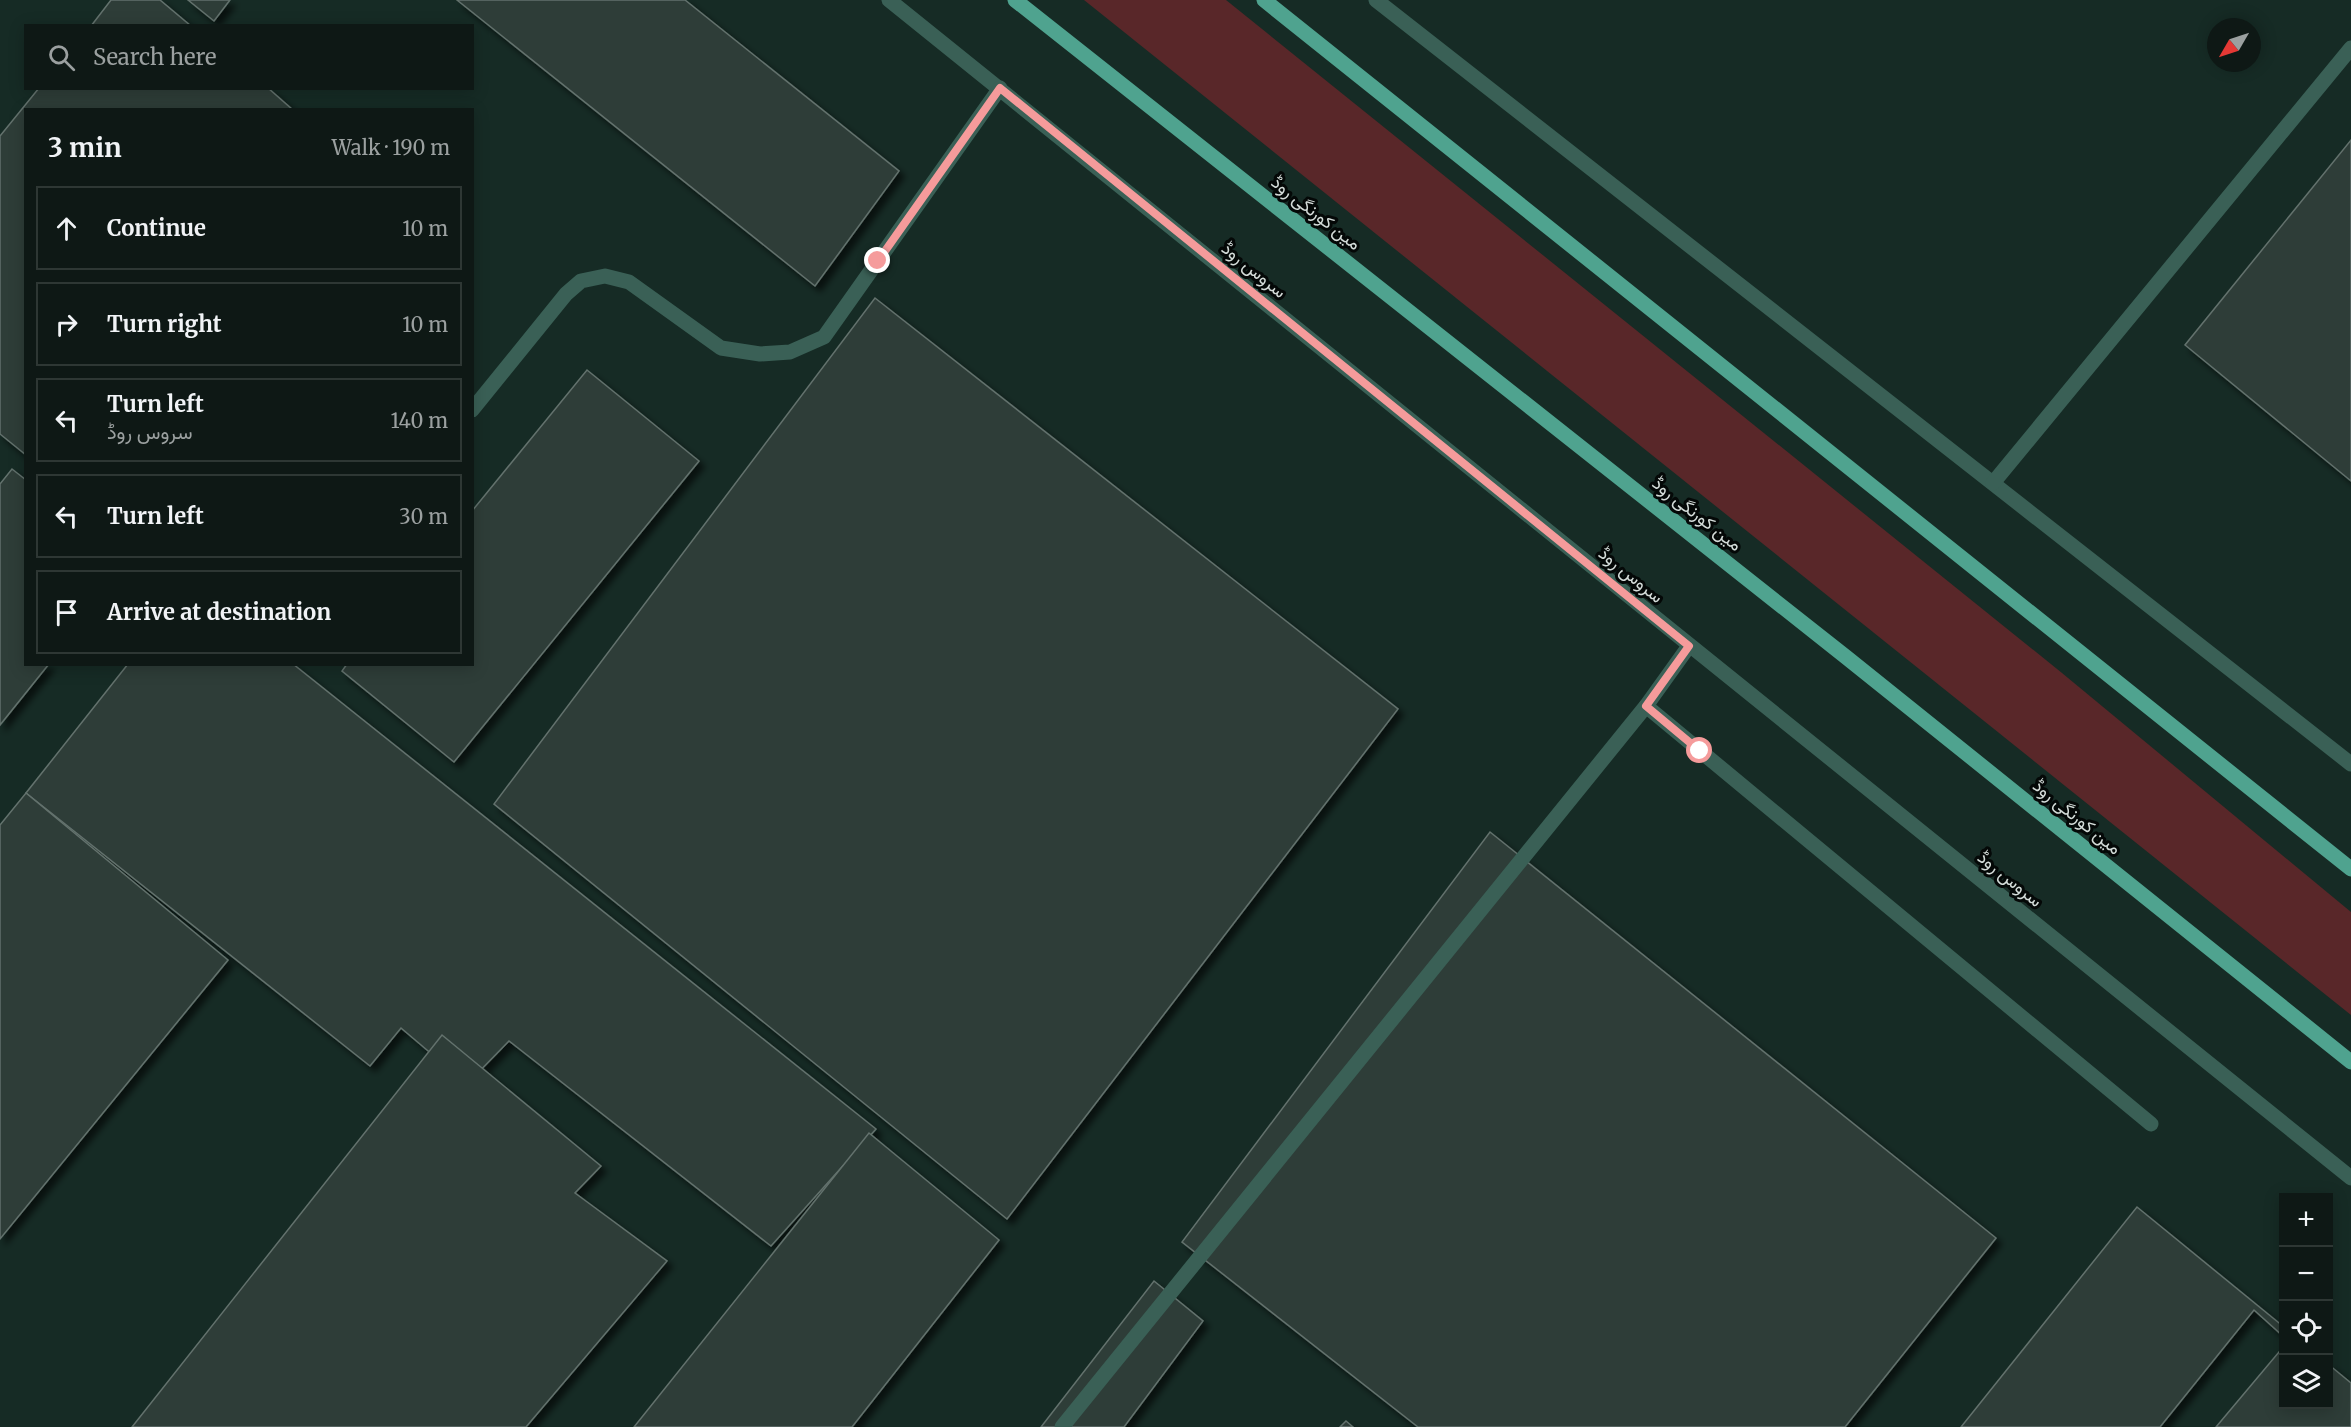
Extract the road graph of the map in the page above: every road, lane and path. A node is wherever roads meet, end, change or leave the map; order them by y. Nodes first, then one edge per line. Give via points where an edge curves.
1 (889, 0) edge
2 (1015, 0) edge
3 (1264, 0) edge
4 (1376, 0) edge
5 (2351, 48) edge
6 (1000, 88) junction
7 (474, 408) edge
8 (1993, 483) junction
9 (1689, 646) junction
10 (1646, 706) junction
11 (2351, 764) edge
12 (2351, 869) edge
13 (2351, 1062) edge
14 (2151, 1124) dead end
15 (2351, 1178) edge
16 (1062, 1427) edge

1 - 6 street, سروس روڈ
2 - 13 main road, مین کورنگی روڈ
3 - 12 main road
4 - 8 street
5 - 8 street
6 - 7 street via 824,337 790,352 760,354 721,348 629,282 605,276 581,281 566,294
6 - 9 street, سروس روڈ
8 - 11 street
9 - 10 street
9 - 15 street, سروس روڈ
10 - 14 street
10 - 16 street

